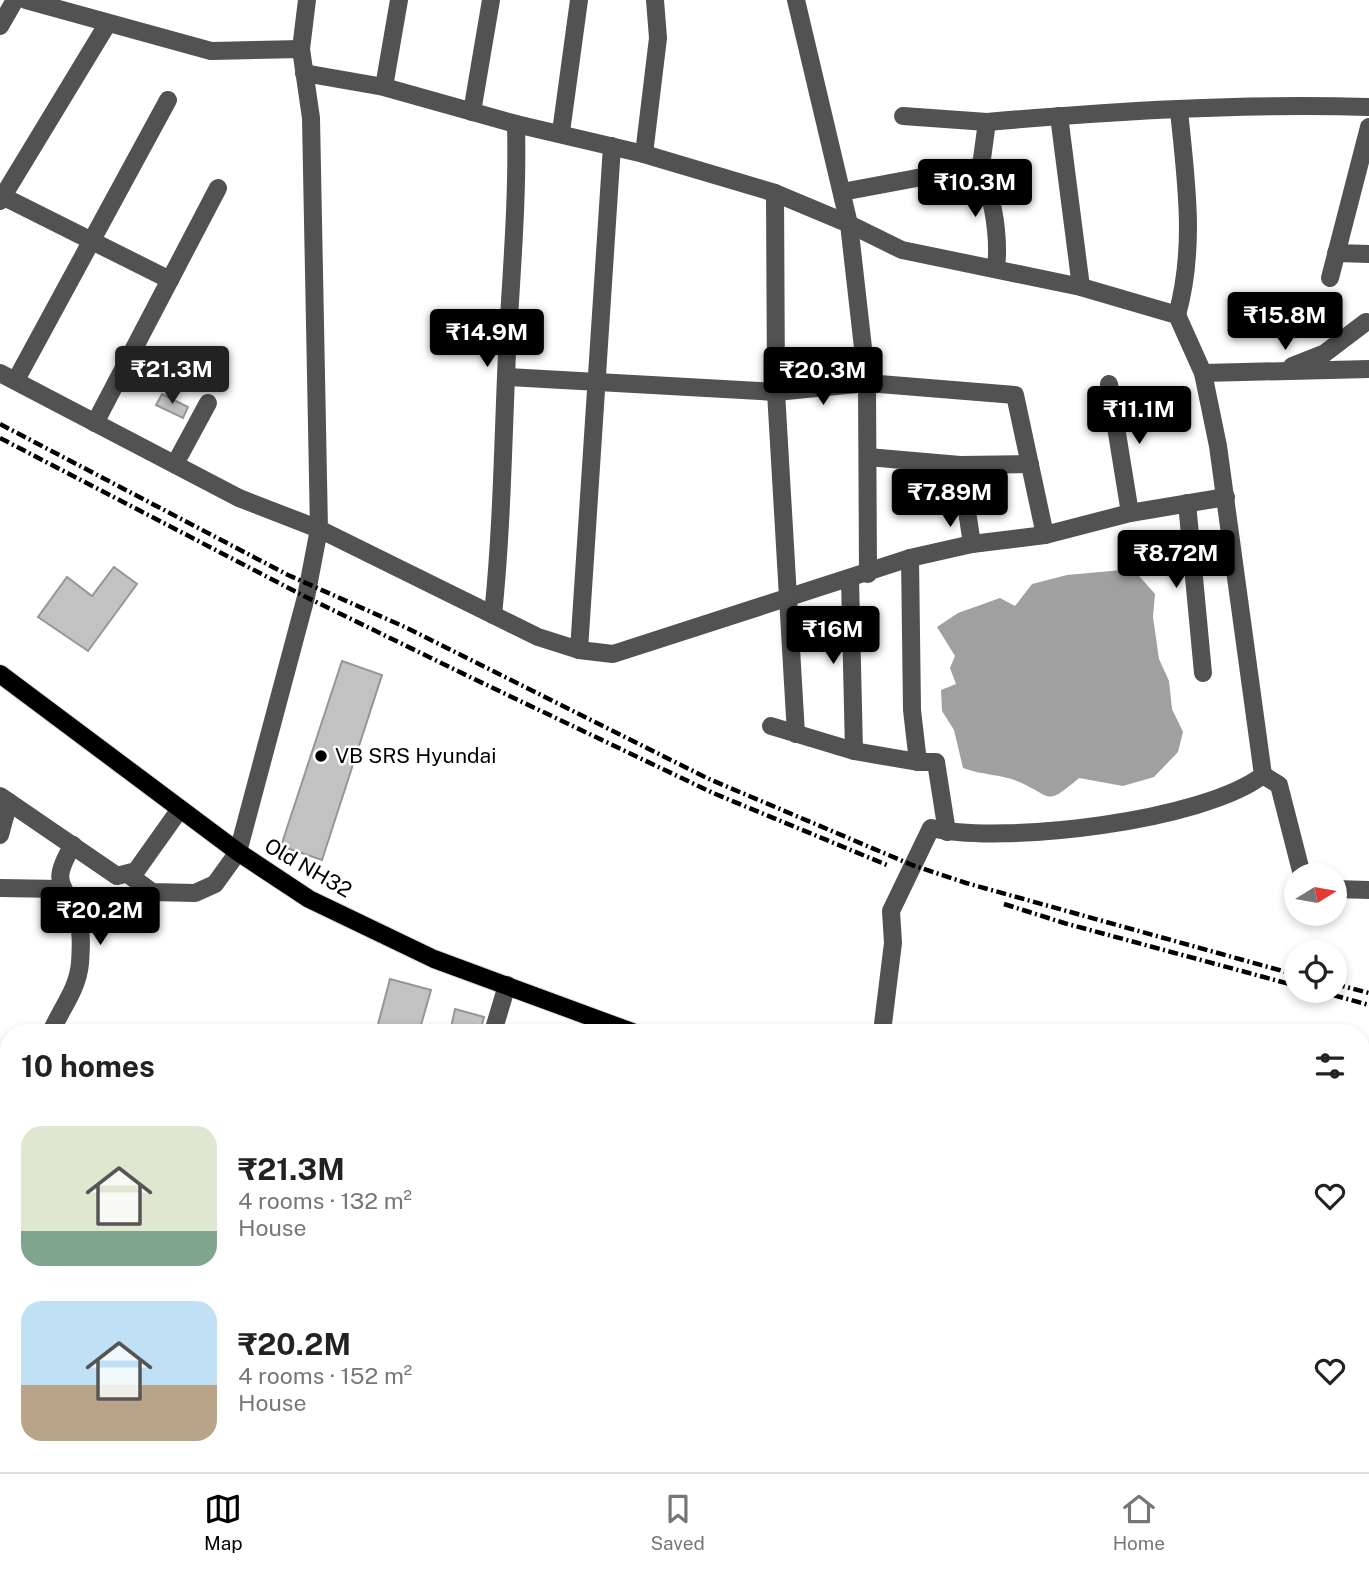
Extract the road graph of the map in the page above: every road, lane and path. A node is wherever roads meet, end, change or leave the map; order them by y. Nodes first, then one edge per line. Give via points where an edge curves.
1 (15, 0) edge
2 (26, 0) edge
3 (307, 0) edge
4 (399, 0) edge
5 (491, 0) edge
6 (579, 0) edge
7 (655, 0) edge
8 (796, 0) edge
9 (108, 23) junction
10 (0, 26) edge
11 (301, 49) junction
12 (304, 73) junction
13 (384, 88) junction
14 (168, 100) dead end
15 (1369, 107) edge
16 (1179, 111) junction
17 (472, 112) junction
18 (903, 116) dead end
19 (1059, 116) junction
20 (987, 122) junction
21 (516, 124) junction
22 (1369, 127) edge
23 (561, 132) junction
24 (612, 146) junction
25 (644, 154) junction
26 (981, 166) junction
27 (218, 188) dead end
28 (842, 192) junction
29 (775, 193) junction
30 (1, 197) edge
31 (849, 224) junction
32 (93, 243) junction
33 (1336, 253) junction
34 (1369, 254) edge
35 (996, 269) junction
36 (1330, 278) dead end
37 (170, 280) junction
38 (1081, 287) junction
39 (1177, 315) junction
40 (1366, 322) dead end
41 (1369, 369) edge
42 (1279, 371) junction
43 (1203, 373) junction
44 (8, 377) edge
45 (506, 377) junction
46 (597, 381) junction
47 (867, 383) junction
48 (1109, 384) dead end
49 (776, 392) junction
50 (208, 403) dead end
51 (94, 423) junction
52 (868, 457) junction
53 (175, 464) junction
54 (1030, 464) junction
55 (960, 466) junction
56 (1226, 497) junction
57 (1186, 503) junction
58 (1130, 513) junction
59 (319, 529) junction
60 (1045, 535) junction
61 (972, 544) junction
62 (910, 558) junction
63 (868, 574) junction
64 (850, 579) junction
65 (790, 598) junction
66 (493, 615) junction
67 (579, 650) junction
68 (1203, 673) dead end
69 (0, 674) edge
70 (771, 726) dead end
71 (796, 734) junction
72 (854, 751) junction
73 (918, 762) junction
74 (1263, 775) junction
75 (4, 799) edge
76 (180, 809) junction
77 (947, 832) junction
78 (0, 835) edge
79 (74, 845) junction
80 (238, 852) junction
81 (1298, 863) edge
82 (129, 875) junction
83 (0, 888) edge
84 (61, 889) junction
85 (1348, 889) edge
86 (1369, 890) edge
87 (506, 985) junction
88 (55, 1024) edge
89 (495, 1024) edge
90 (611, 1024) edge
91 (882, 1024) edge

1 - 10 street
2 - 9 street
3 - 11 street
4 - 13 street
5 - 17 street
6 - 23 street
7 - 25 street via 658,38
8 - 28 street
9 - 11 street via 211,51
9 - 30 street
11 - 12 street
12 - 13 street
12 - 59 street via 311,118
13 - 17 street
14 - 32 street
15 - 16 street via 1290,105
16 - 19 street
16 - 39 street via 1190,220 1186,284
17 - 21 street
18 - 20 street
19 - 20 street
19 - 38 street
20 - 26 street
21 - 23 street
21 - 45 street via 516,224
22 - 33 street
23 - 24 street
24 - 25 street
24 - 46 street
25 - 29 street
26 - 28 street
26 - 35 street via 993,203
27 - 37 street
28 - 31 street
29 - 31 street
29 - 49 street
30 - 32 street
31 - 35 street via 902,250
31 - 47 street
32 - 37 street
32 - 44 street
33 - 34 street
33 - 36 street
35 - 38 street
37 - 51 street
38 - 39 street
39 - 43 street
40 - 42 street via 1325,354
41 - 42 street
42 - 43 street
43 - 56 street
44 - 51 street
45 - 46 street
45 - 66 street via 501,543
46 - 49 street
46 - 67 street
47 - 49 street
47 - 52 street
47 - 54 street via 1015,395
48 - 58 street
49 - 65 street
50 - 53 street
51 - 53 street
52 - 55 street
52 - 63 street
53 - 59 street via 239,498
54 - 55 street
54 - 60 street
55 - 61 street
56 - 57 street
56 - 74 street
57 - 58 street
57 - 68 street
58 - 60 street
59 - 66 street
59 - 80 street via 306,597
60 - 61 street
61 - 62 street
62 - 63 street
62 - 73 street via 912,710
63 - 64 street
64 - 65 street
64 - 72 street
65 - 67 street via 613,654
65 - 71 street
66 - 67 street
69 - 76 main road, Old NH32
70 - 71 street
71 - 72 street
72 - 73 street
73 - 77 street via 936,762
74 - 77 street via 1222,798 1144,816 1040,832
74 - 81 street via 1279,785
75 - 78 street
75 - 79 street
76 - 80 main road, Old NH32
76 - 82 street
77 - 91 street via 931,828 891,911 893,943
79 - 82 street via 117,876
79 - 84 street via 66,858
80 - 82 street via 215,884 195,893 152,892
80 - 87 main road, Old NH32 via 309,899 434,958
83 - 84 street
84 - 88 street via 78,919 80,966 75,988
85 - 86 street
87 - 89 street
87 - 90 main road, Old NH32

